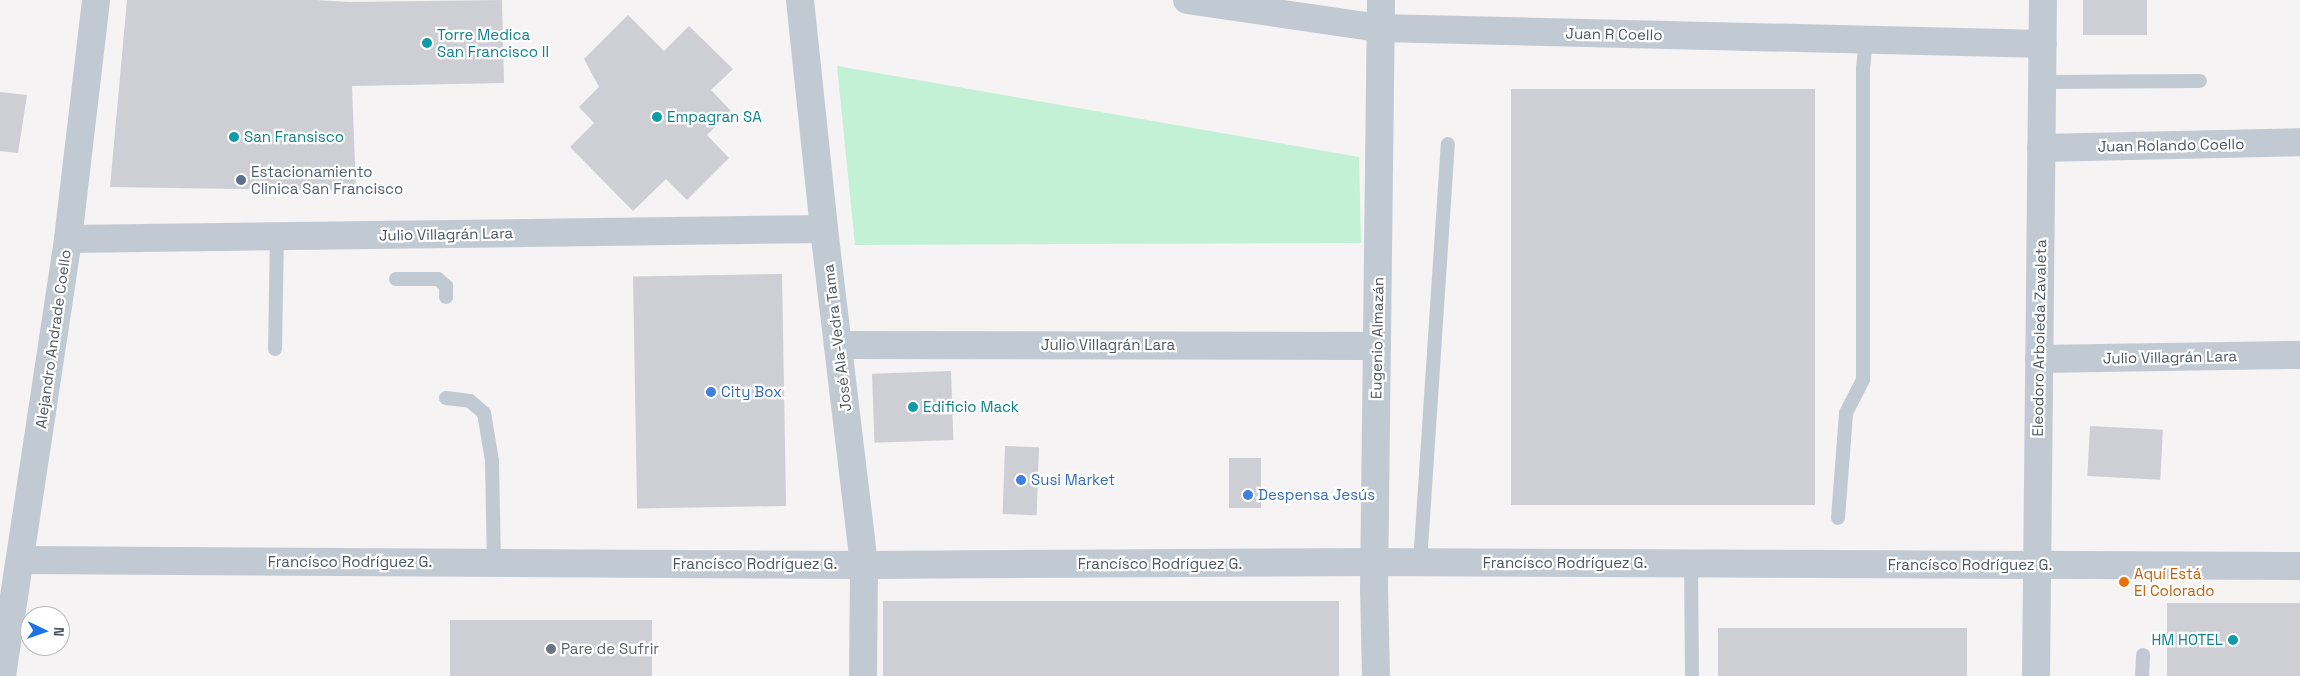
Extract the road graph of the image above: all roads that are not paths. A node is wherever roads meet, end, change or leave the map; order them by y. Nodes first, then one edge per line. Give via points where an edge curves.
1 (96, 0) edge
2 (800, 0) edge
3 (1187, 0) edge
4 (1380, 0) edge
5 (2043, 0) edge
6 (1380, 28) junction
7 (1866, 40) junction
8 (2043, 44) junction
9 (2200, 81) dead end
10 (2042, 82) junction
11 (2300, 142) edge
12 (1448, 144) dead end
13 (2041, 148) junction
14 (824, 229) junction
15 (277, 236) junction
16 (68, 239) junction
17 (396, 279) dead end
18 (446, 297) dead end
19 (838, 344) junction
20 (1377, 346) junction
21 (275, 349) dead end
22 (2300, 355) edge
23 (2039, 359) junction
24 (446, 398) dead end
25 (1838, 518) dead end
26 (20, 560) junction
27 (1375, 562) junction
28 (494, 563) junction
29 (1420, 563) junction
30 (1691, 564) junction
31 (864, 565) junction
32 (2037, 566) junction
33 (2300, 566) edge
34 (2143, 655) dead end
35 (2, 676) edge
36 (864, 676) edge
37 (1376, 676) edge
38 (1692, 676) edge
39 (2036, 676) edge
40 (2142, 676) edge

1 - 16 street, Alejandro Andrade Coello
2 - 14 street, José Ala-Vedra Tama
3 - 6 street, Juan R Coello
4 - 6 street, Eugenio Almazán
5 - 8 street, Eleodoro Arboleda Zavaleta
6 - 7 street, Juan R Coello
6 - 20 street, Eugenio Almazán
7 - 8 street, Juan R Coello
7 - 25 lane via 1863,68 1863,380 1846,413
8 - 10 street, Eleodoro Arboleda Zavaleta
9 - 10 lane
10 - 13 street, Eleodoro Arboleda Zavaleta
11 - 13 street, Juan Rolando Coello
12 - 29 lane
13 - 23 street, Eleodoro Arboleda Zavaleta
14 - 15 street, Julio Villagrán Lara
14 - 19 street, José Ala-Vedra Tama
15 - 16 street, Julio Villagrán Lara
15 - 21 lane
16 - 26 street, Alejandro Andrade Coello
17 - 18 lane via 438,279 446,286
19 - 20 street, Julio Villagrán Lara
19 - 31 street, José Ala-Vedra Tama
20 - 27 street, Eugenio Almazán
22 - 23 street, Julio Villagrán Lara
23 - 32 street, Eleodoro Arboleda Zavaleta
24 - 28 lane via 470,401 484,413 492,461
26 - 28 street, Francísco Rodríguez G.
26 - 35 street, Alejandro Andrade Coello
27 - 29 street, Francísco Rodríguez G.
27 - 31 street, Francísco Rodríguez G.
27 - 37 street, Eugenio Almazán
28 - 31 street, Francísco Rodríguez G.
29 - 30 street, Francísco Rodríguez G.
30 - 32 street, Francísco Rodríguez G.
30 - 38 lane
31 - 36 street, José Ala-Vedra Tama
32 - 33 street, Francísco Rodríguez G.
32 - 39 street, Eleodoro Arboleda Zavaleta
34 - 40 lane

